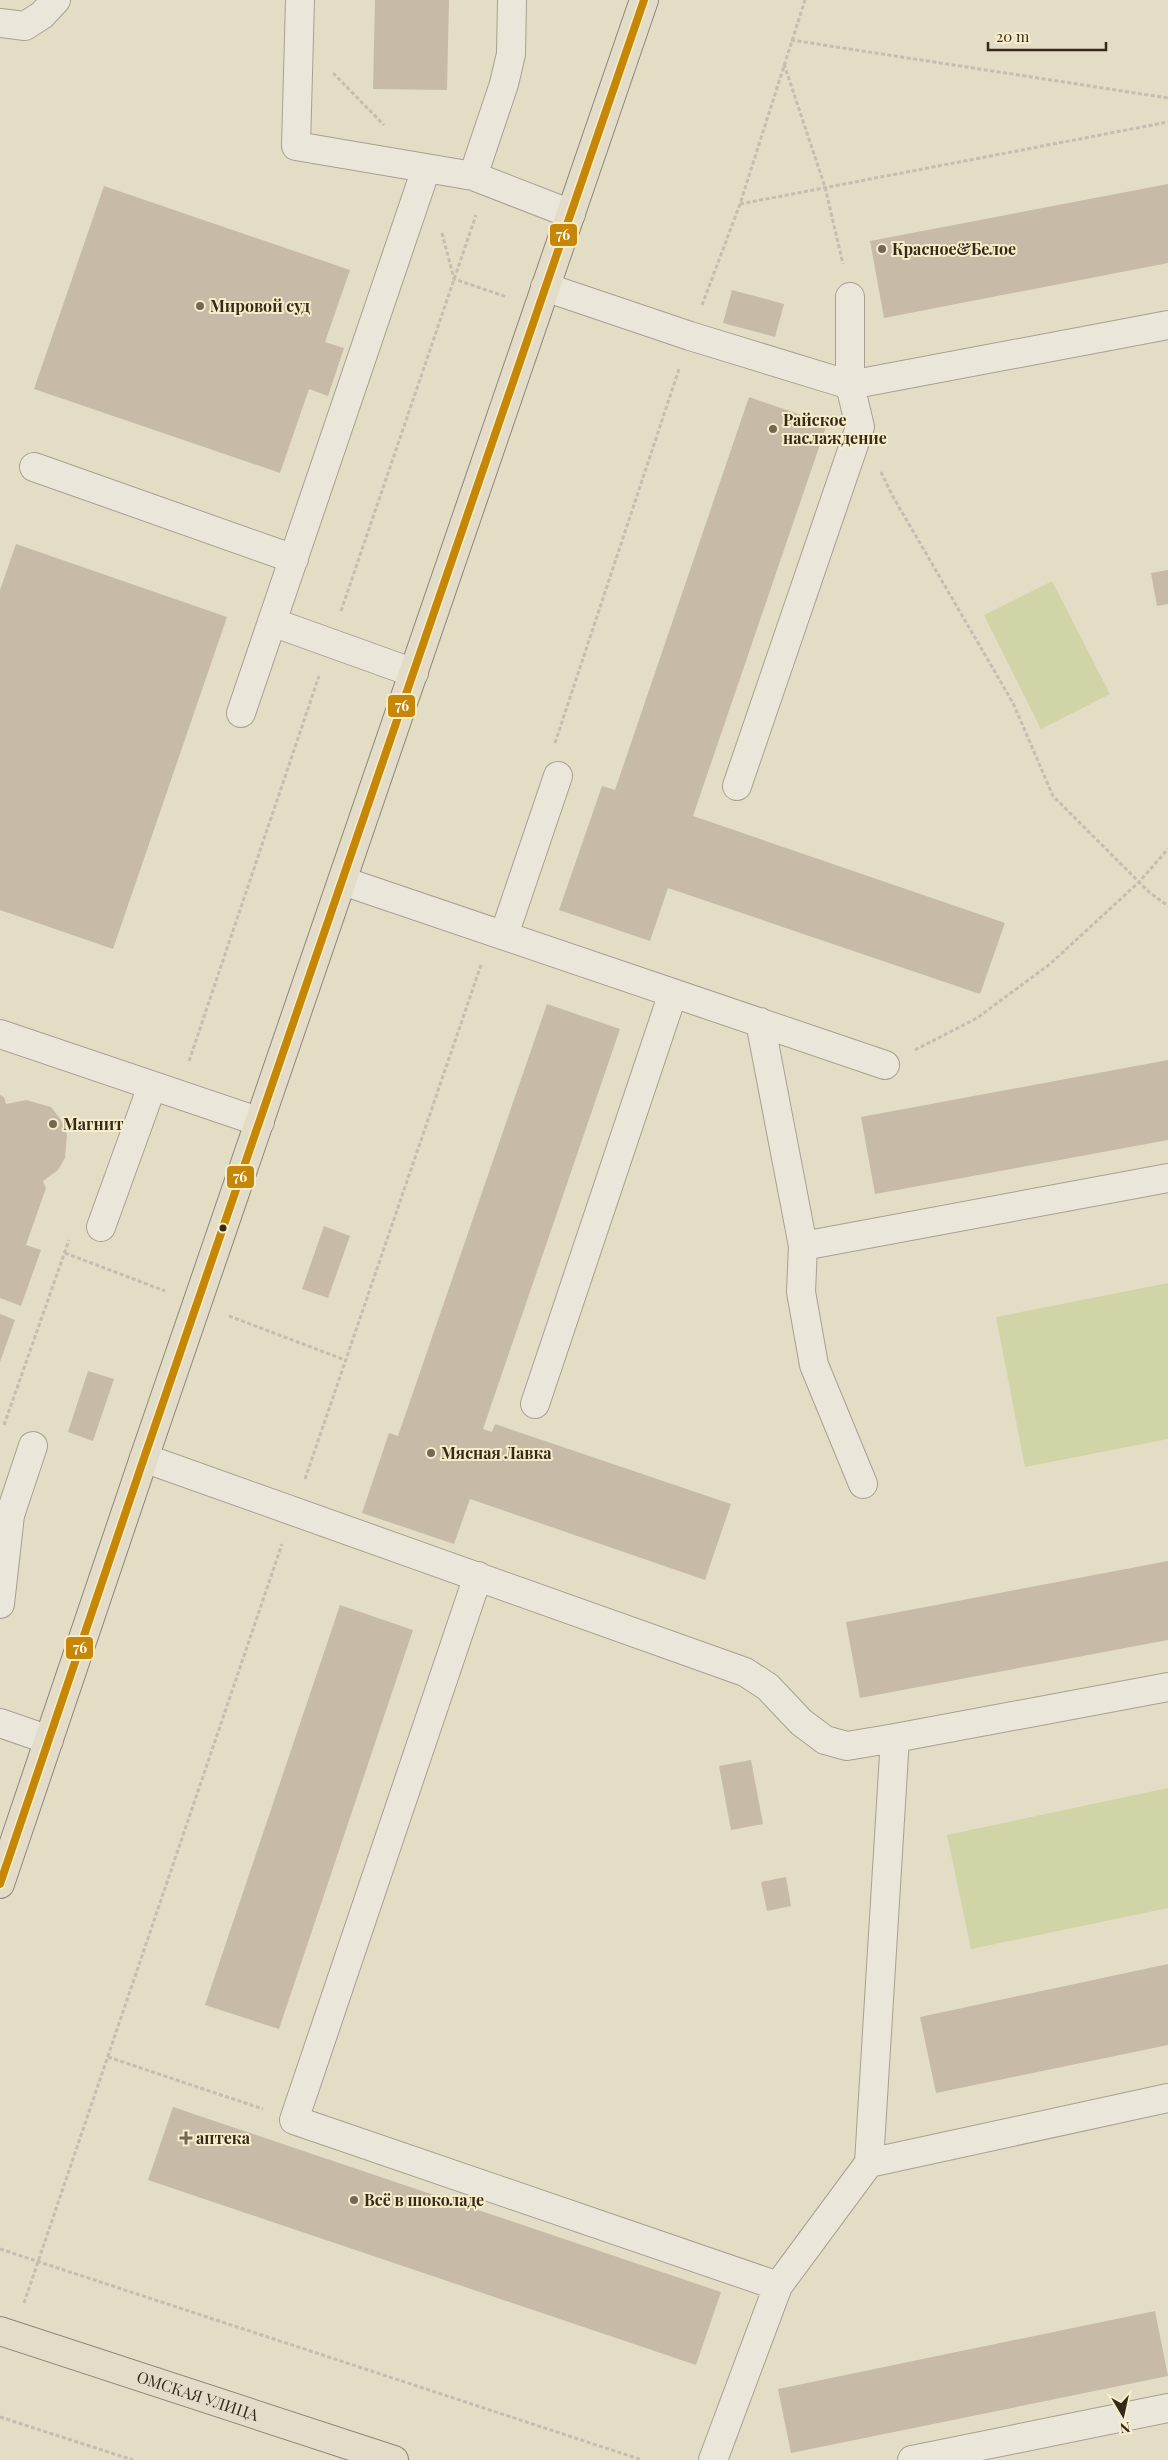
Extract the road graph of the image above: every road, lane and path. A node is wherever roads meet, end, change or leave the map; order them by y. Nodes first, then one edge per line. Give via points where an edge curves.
1 (56, 0) edge
2 (300, 0) edge
3 (512, 0) edge
4 (644, 0) edge
5 (805, 0) edge
6 (0, 23) edge
7 (791, 40) junction
8 (783, 64) junction
9 (1168, 98) edge
10 (1168, 122) edge
11 (426, 168) junction
12 (480, 179) junction
13 (825, 186) junction
14 (740, 204) junction
15 (571, 214) junction
16 (454, 279) junction
17 (545, 287) junction
18 (850, 297) joint
19 (510, 298) dead end
20 (1168, 325) edge
21 (690, 336) junction
22 (850, 385) junction
23 (860, 427) junction
24 (34, 468) dead end
25 (294, 559) junction
26 (272, 622) junction
27 (331, 643) junction
28 (414, 673) junction
29 (242, 713) dead end
30 (555, 764) joint
31 (737, 786) dead end
32 (1168, 849) edge
33 (343, 881) junction
34 (1139, 882) junction
35 (1168, 906) edge
36 (498, 933) junction
37 (673, 993) junction
38 (760, 1022) junction
39 (0, 1034) edge
40 (885, 1065) joint
41 (156, 1087) junction
42 (260, 1122) junction
43 (1168, 1178) edge
44 (101, 1227) dead end
45 (72, 1234) dead end
46 (803, 1246) junction
47 (535, 1404) dead end
48 (3, 1426) dead end
49 (33, 1446) dead end
50 (144, 1458) junction
51 (863, 1484) dead end
52 (294, 1510) junction
53 (478, 1576) junction
54 (0, 1604) edge
55 (1168, 1687) edge
56 (0, 1722) edge
57 (895, 1738) junction
58 (49, 1740) junction
59 (0, 1884) edge
60 (108, 2057) junction
61 (1168, 2098) edge
62 (294, 2120) junction
63 (869, 2163) junction
64 (0, 2249) edge
65 (38, 2262) junction
66 (778, 2286) junction
67 (6, 2333) edge
68 (1168, 2408) edge
69 (0, 2417) edge
70 (132, 2460) edge
71 (394, 2460) edge
72 (642, 2460) edge
73 (713, 2460) edge
74 (912, 2460) edge

1 - 6 lane via 25,26
2 - 11 lane via 296,146
3 - 12 lane via 511,54
4 - 15 main road
5 - 7 path
7 - 8 path
7 - 9 path
8 - 13 path
8 - 14 path
10 - 13 path
11 - 12 lane
11 - 25 lane
12 - 15 lane
12 - 16 path
13 - 14 path
13 - 18 path
14 - 21 path
15 - 17 main road
16 - 19 path
16 - 27 path
17 - 21 lane
17 - 28 main road
18 - 22 lane
20 - 22 lane
21 - 22 lane
21 - 30 path
22 - 23 lane
23 - 31 lane
23 - 34 path via 892,495 1013,703 1053,796
24 - 25 lane
25 - 26 lane
26 - 27 lane
26 - 29 lane
27 - 28 lane
27 - 41 path via 184,1077
28 - 33 main road
30 - 36 lane
32 - 34 path
33 - 36 lane
33 - 42 main road
34 - 35 path
34 - 40 path via 1050,964 977,1018
36 - 37 lane
36 - 52 path
37 - 38 lane
37 - 47 lane
38 - 40 lane
38 - 46 lane
39 - 41 lane
41 - 42 lane
41 - 44 lane
42 - 50 main road
43 - 46 lane
45 - 48 path
46 - 51 lane via 801,1292 814,1365
49 - 54 lane via 10,1515
50 - 52 lane
50 - 58 main road
52 - 53 lane
52 - 60 path
53 - 57 lane via 745,1672 768,1687 801,1722 825,1740 847,1746
53 - 62 lane
55 - 57 lane
56 - 58 lane
57 - 63 lane
58 - 59 main road
60 - 62 path
60 - 65 path
61 - 63 lane
62 - 66 lane
63 - 66 lane
64 - 65 path
65 - 67 path
65 - 72 path
66 - 73 lane
67 - 71 main road, ОМСКАЯ УЛИЦА
68 - 74 lane
69 - 70 path

